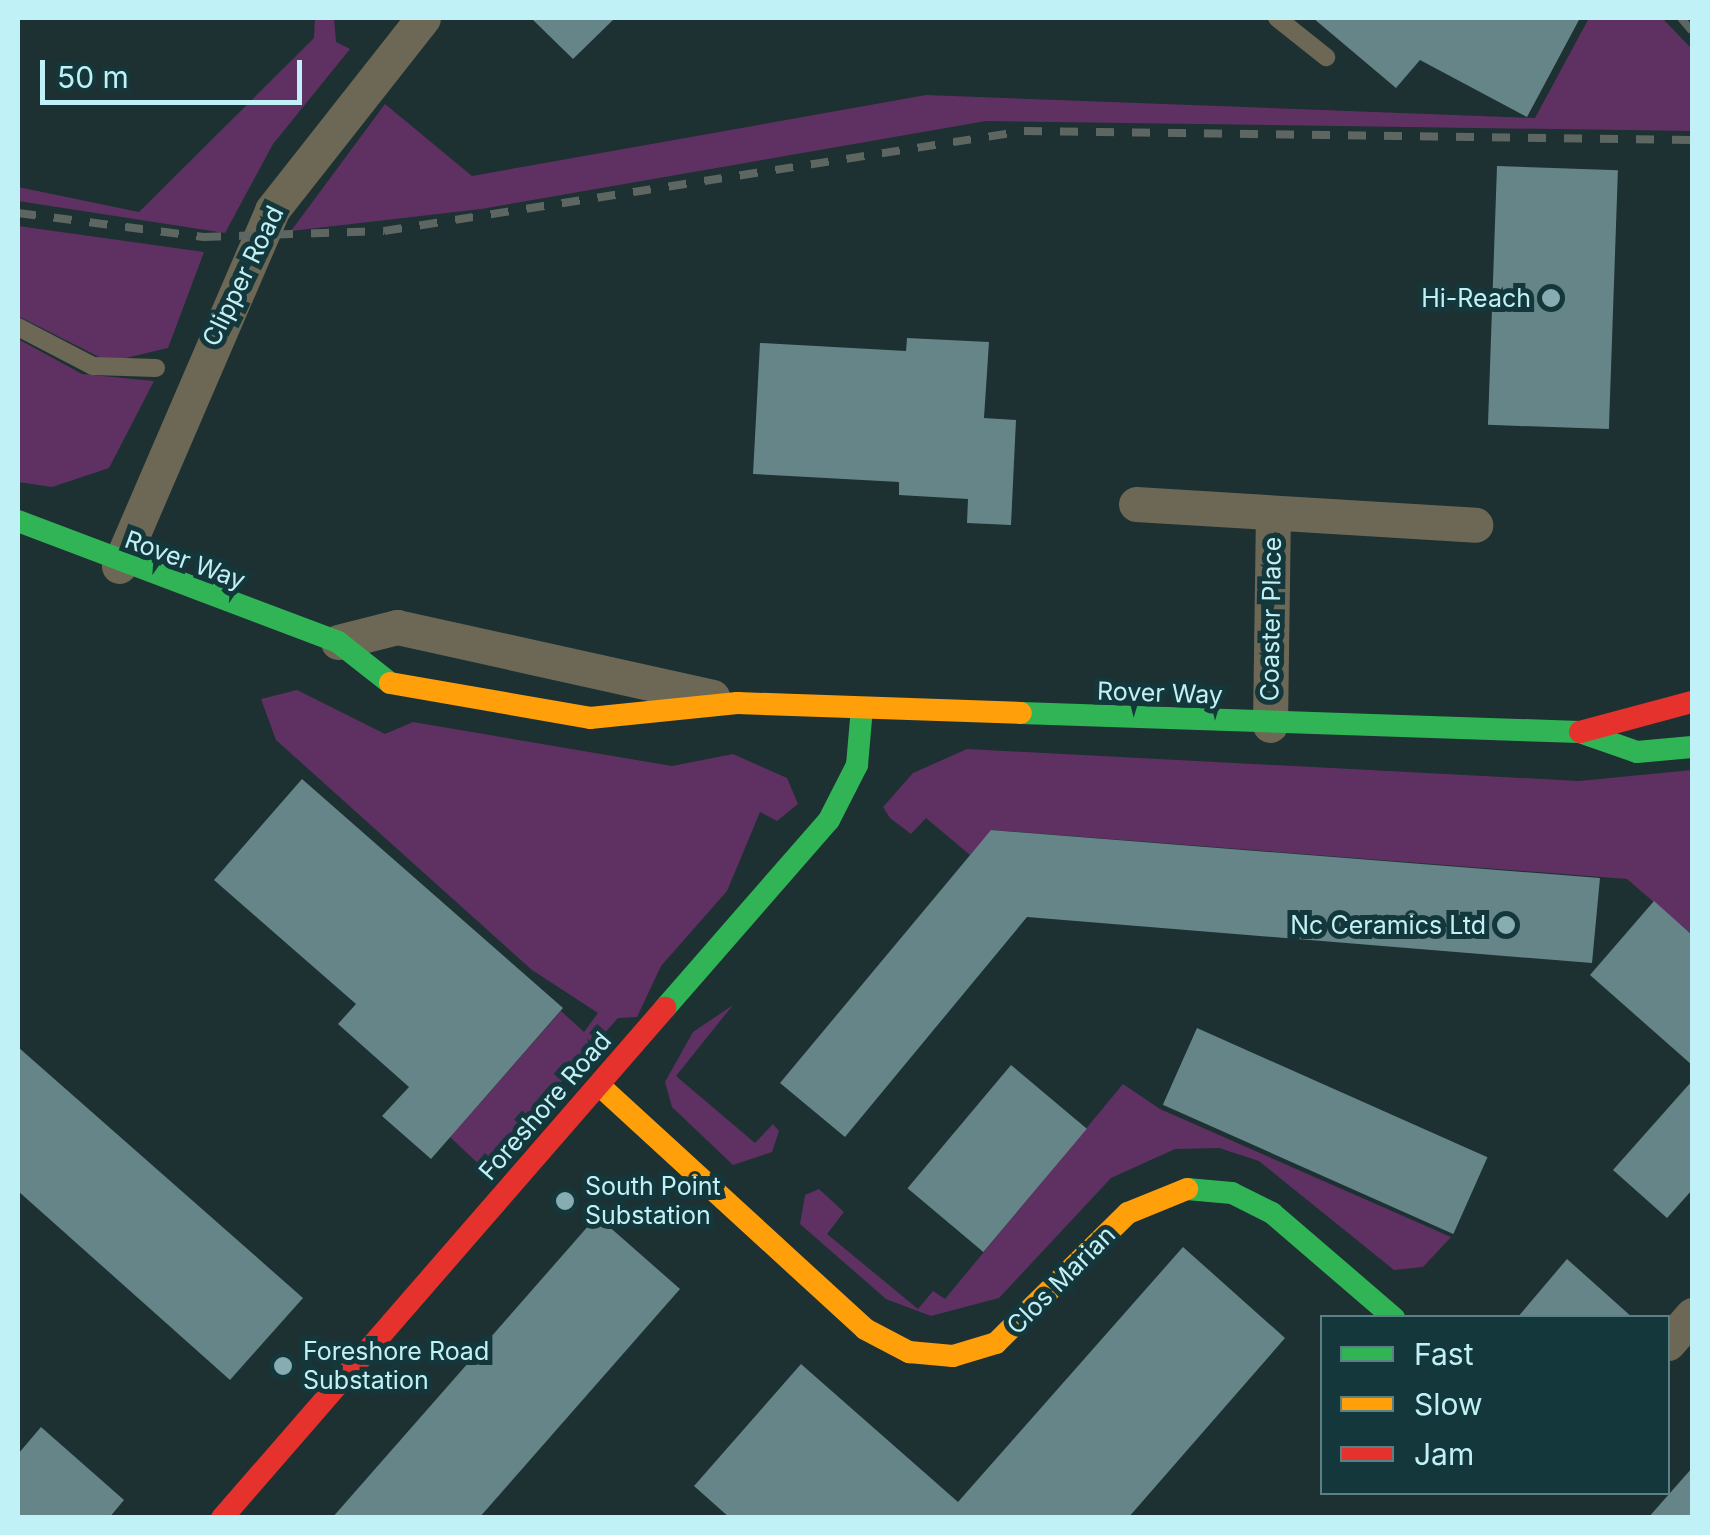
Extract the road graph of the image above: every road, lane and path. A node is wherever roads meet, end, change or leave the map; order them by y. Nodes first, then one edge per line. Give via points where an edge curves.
1 (423, 18) edge
2 (1277, 18) edge
3 (1326, 58) dead end
4 (18, 326) edge
5 (156, 368) dead end
6 (1136, 504) dead end
7 (1272, 514) junction
8 (18, 521) edge
9 (1475, 526) dead end
10 (119, 566) junction
11 (338, 642) junction
12 (1692, 702) edge
13 (737, 703) junction
14 (862, 708) junction
15 (1270, 725) junction
16 (1580, 732) junction
17 (1692, 747) edge
18 (600, 1086) junction
19 (1391, 1315) edge
20 (1692, 1315) edge
21 (1670, 1341) edge
22 (222, 1518) edge

1 - 10 street, Clipper Road via 272,210
2 - 3 lane
4 - 5 lane via 93,366
6 - 7 street, Coaster Place
7 - 9 street, Coaster Place
7 - 15 street, Coaster Place
8 - 10 street, Rover Way
10 - 11 street, Rover Way
11 - 13 street via 397,627
11 - 13 street, Rover Way via 383,682 512,708 590,718
12 - 16 street, Rover Way
13 - 14 street, Rover Way
14 - 15 street, Rover Way
14 - 18 street, Foreshore Road via 857,764 829,820
15 - 16 street, Rover Way
16 - 17 street, Rover Way via 1637,752
18 - 19 street, Clos Marian via 865,1328 909,1352 952,1356 996,1343 1128,1213 1188,1189 1232,1192 1272,1213
18 - 22 street, Foreshore Road
20 - 21 street

